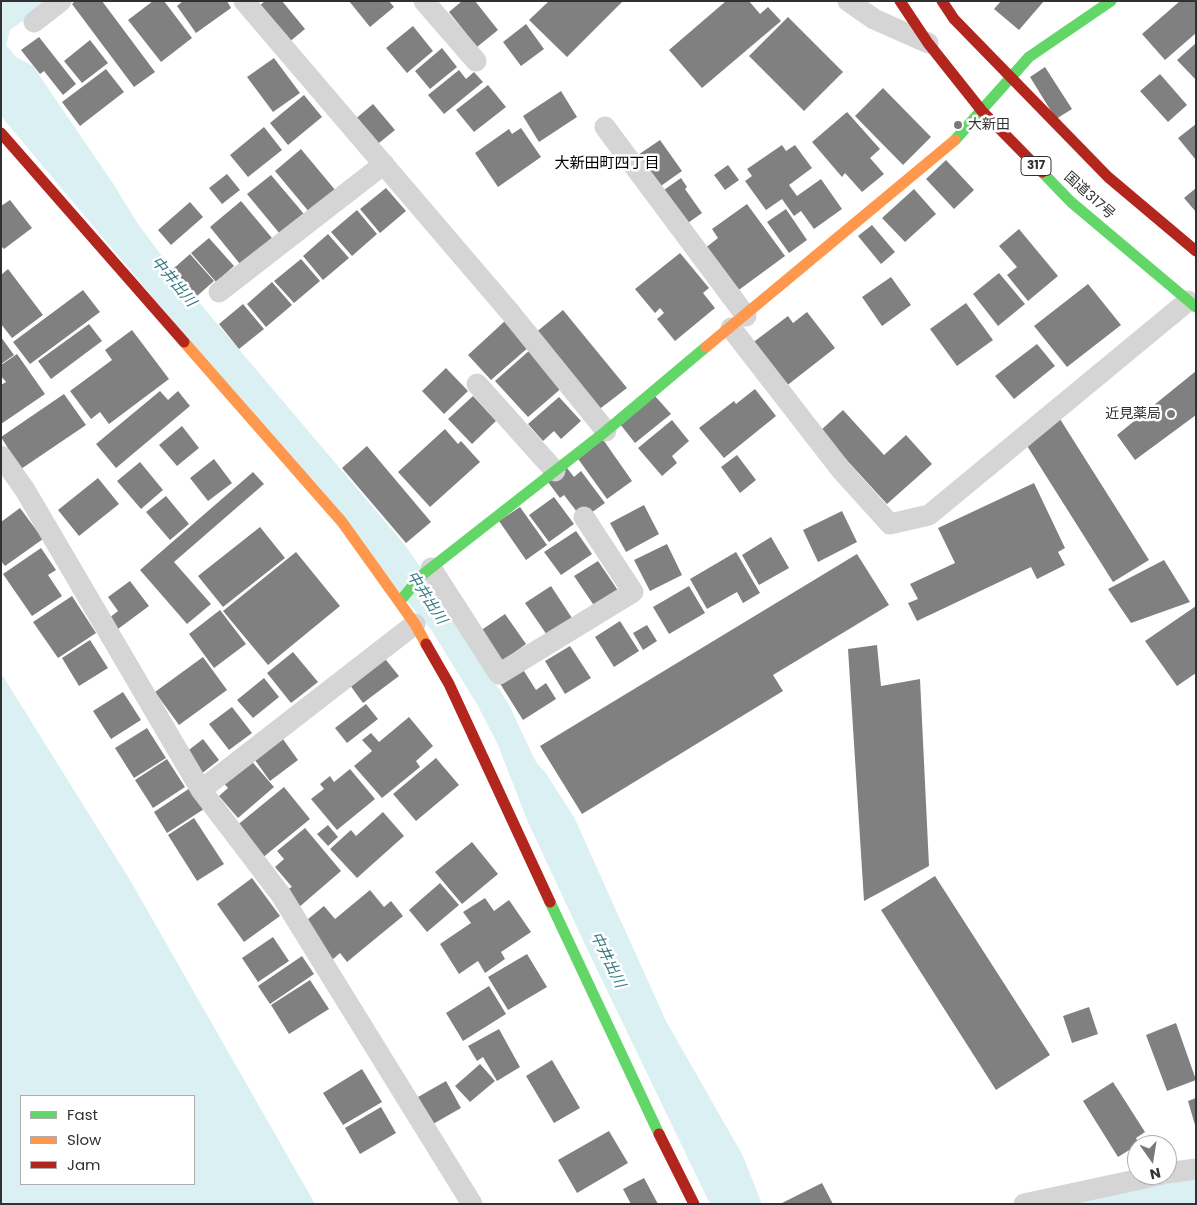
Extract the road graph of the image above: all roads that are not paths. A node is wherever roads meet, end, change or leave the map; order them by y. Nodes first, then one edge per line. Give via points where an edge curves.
1 (61, 1) edge
2 (244, 1) edge
3 (424, 1) edge
4 (848, 1) edge
5 (900, 1) edge
6 (942, 1) edge
7 (1111, 1) edge
8 (34, 22) dead end
9 (928, 42) junction
10 (476, 61) dead end
11 (1011, 78) junction
12 (982, 111) junction
13 (605, 127) dead end
14 (1, 133) edge
15 (384, 164) junction
16 (1196, 251) edge
17 (219, 292) dead end
18 (1192, 304) edge
19 (738, 322) junction
20 (476, 384) dead end
21 (606, 431) junction
22 (1, 456) edge
23 (555, 471) junction
24 (584, 517) dead end
25 (427, 572) junction
26 (404, 597) junction
27 (416, 624) junction
28 (201, 790) junction
29 (1196, 1169) edge
30 (1177, 1172) edge
31 (1127, 1182) edge
32 (472, 1204) edge
33 (694, 1204) edge
34 (1024, 1204) edge

1 - 8 street
2 - 15 street
3 - 10 street
4 - 9 street via 874,20
5 - 9 main road, 国道317号 / 317
6 - 11 main road, 国道317号 via 954,19
7 - 11 main road via 1029,57
9 - 12 main road, 国道317号 / 317
11 - 12 main road
11 - 16 main road, 国道317号 via 1108,176
12 - 18 main road, 国道317号 / 317 via 1071,202
12 - 19 main road via 955,140
13 - 19 street
14 - 26 main road
15 - 17 street
15 - 21 street via 509,310
18 - 19 street via 929,515 890,524 842,471
19 - 21 main road
20 - 23 street
21 - 23 main road
22 - 28 street via 25,490
23 - 25 main road
24 - 25 street via 633,592 498,674
25 - 26 main road
26 - 27 main road
27 - 28 street
27 - 33 main road via 449,684
28 - 32 street via 281,895
29 - 30 street
31 - 34 street

